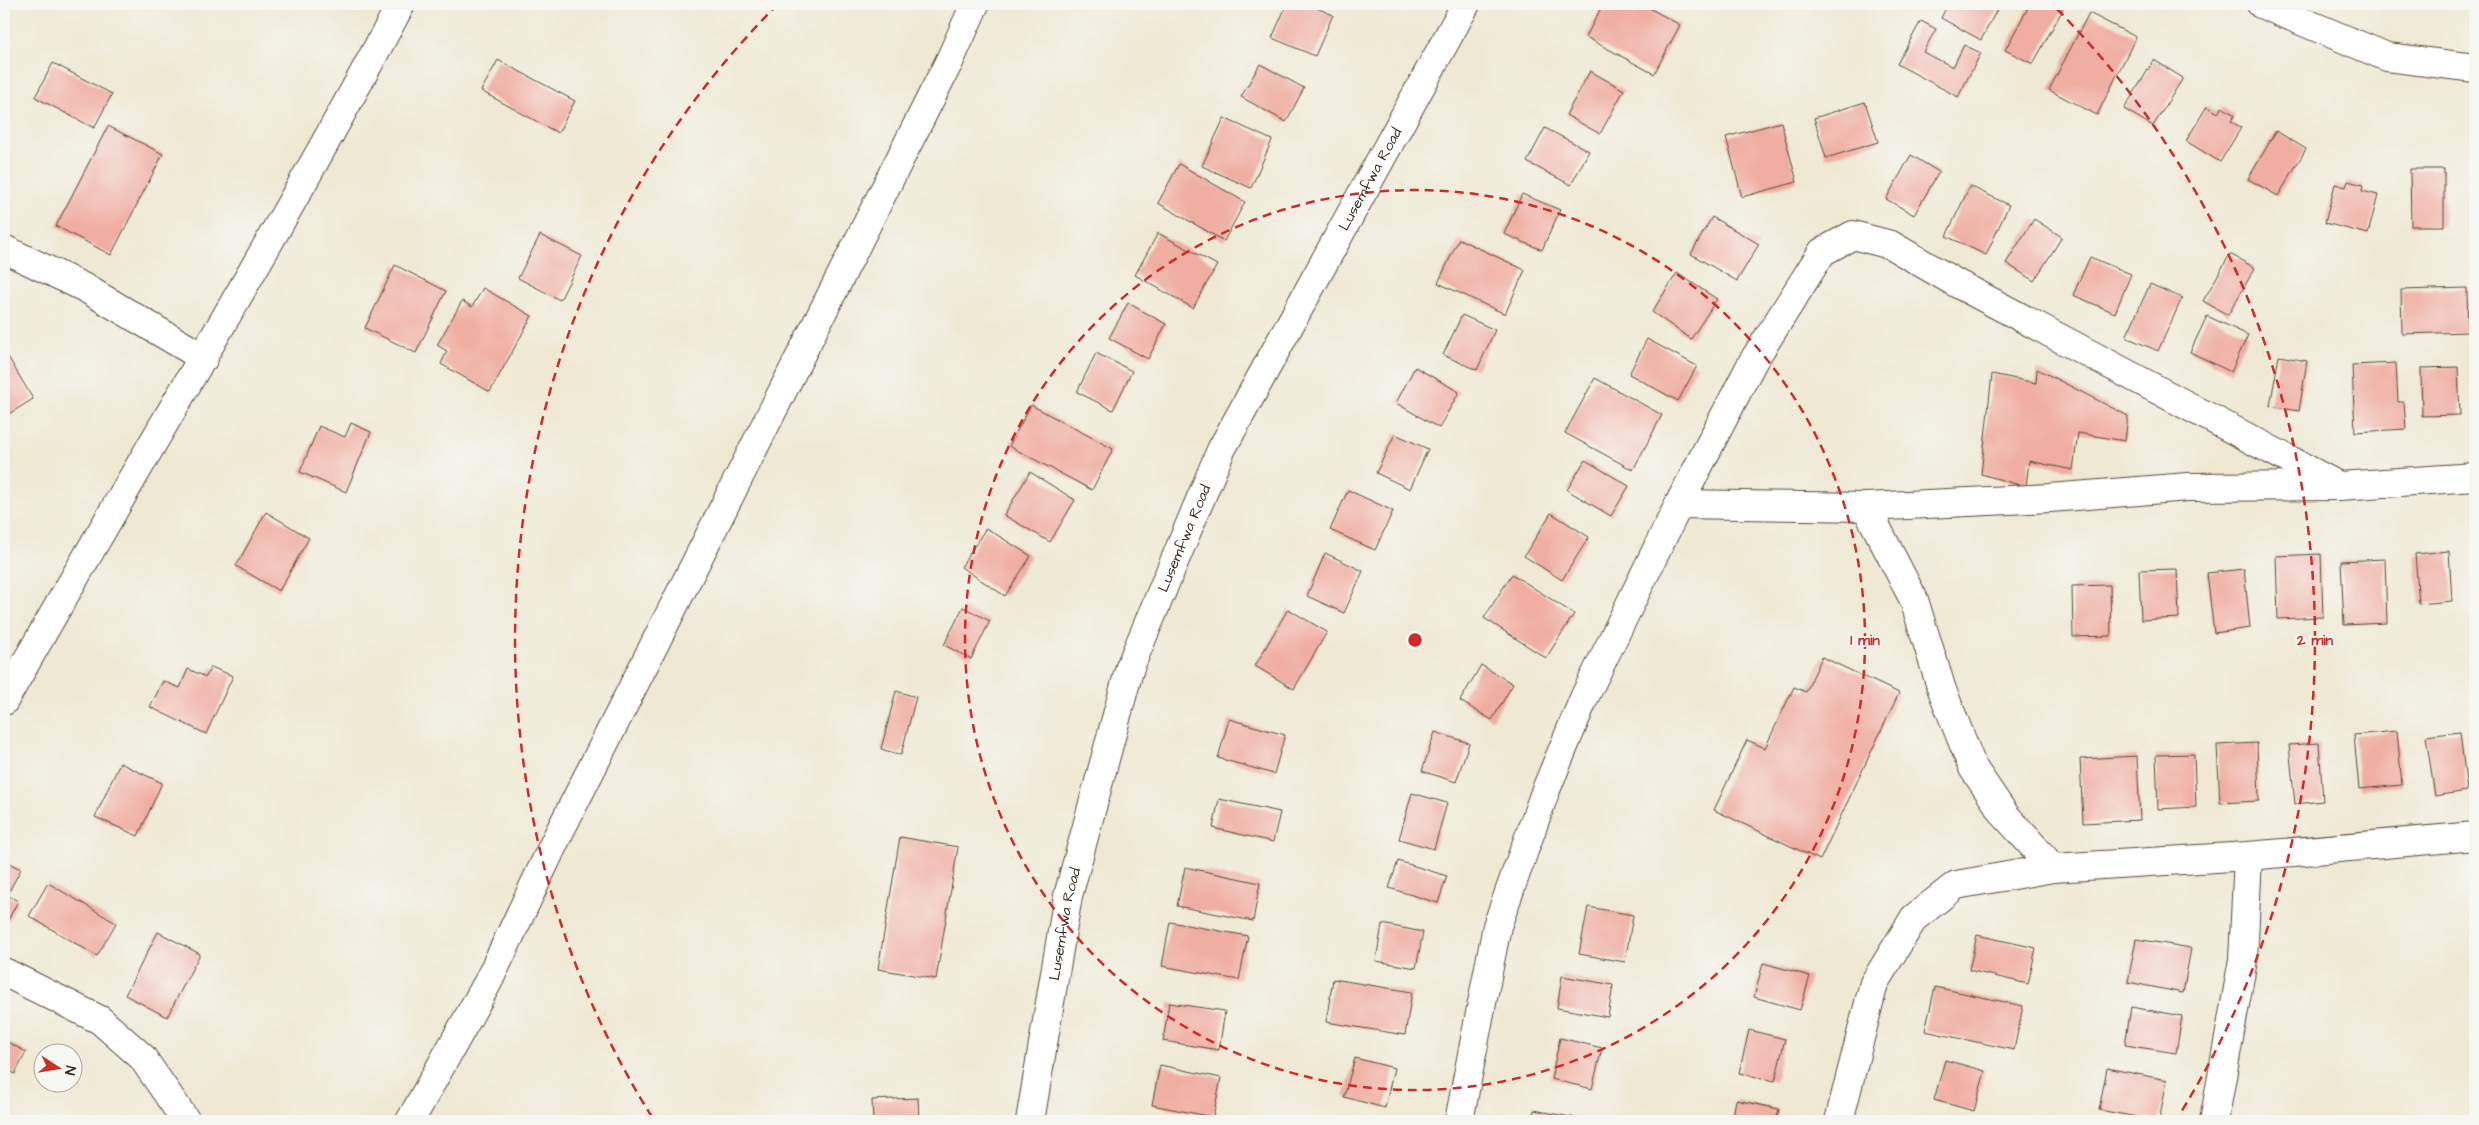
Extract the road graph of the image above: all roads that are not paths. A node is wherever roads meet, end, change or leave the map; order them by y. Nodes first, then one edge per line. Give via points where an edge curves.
1 (401, 4) edge
2 (975, 4) edge
3 (1466, 4) edge
4 (2261, 4) edge
5 (2475, 68) edge
6 (4, 249) edge
7 (204, 358) junction
8 (2475, 477) edge
9 (2339, 486) junction
10 (1679, 504) junction
11 (1866, 507) junction
12 (4, 701) edge
13 (2475, 836) edge
14 (2248, 856) junction
15 (2053, 868) junction
16 (4, 972) edge
17 (186, 1121) edge
18 (410, 1121) edge
19 (1030, 1121) edge
20 (1459, 1121) edge
21 (1839, 1121) edge
22 (2214, 1121) edge

1 - 7 street
2 - 18 street via 950,60 558,835 488,982
3 - 19 street, Lusemfwa Road via 1221,450 1130,667 1068,896
4 - 5 street via 2387,57
6 - 7 street via 85,288
7 - 12 street via 106,520
8 - 9 street
9 - 10 street via 1965,288 1891,245 1853,235 1822,252 1752,363
9 - 11 street via 2188,487
10 - 11 street
10 - 20 street via 1584,698 1545,792 1497,926
11 - 15 street via 1914,600 1942,690 1973,768 2005,815
13 - 14 street
14 - 15 street
14 - 22 street via 2242,960
15 - 21 street via 1956,885 1914,918 1874,983
16 - 17 street via 100,1020 142,1057

